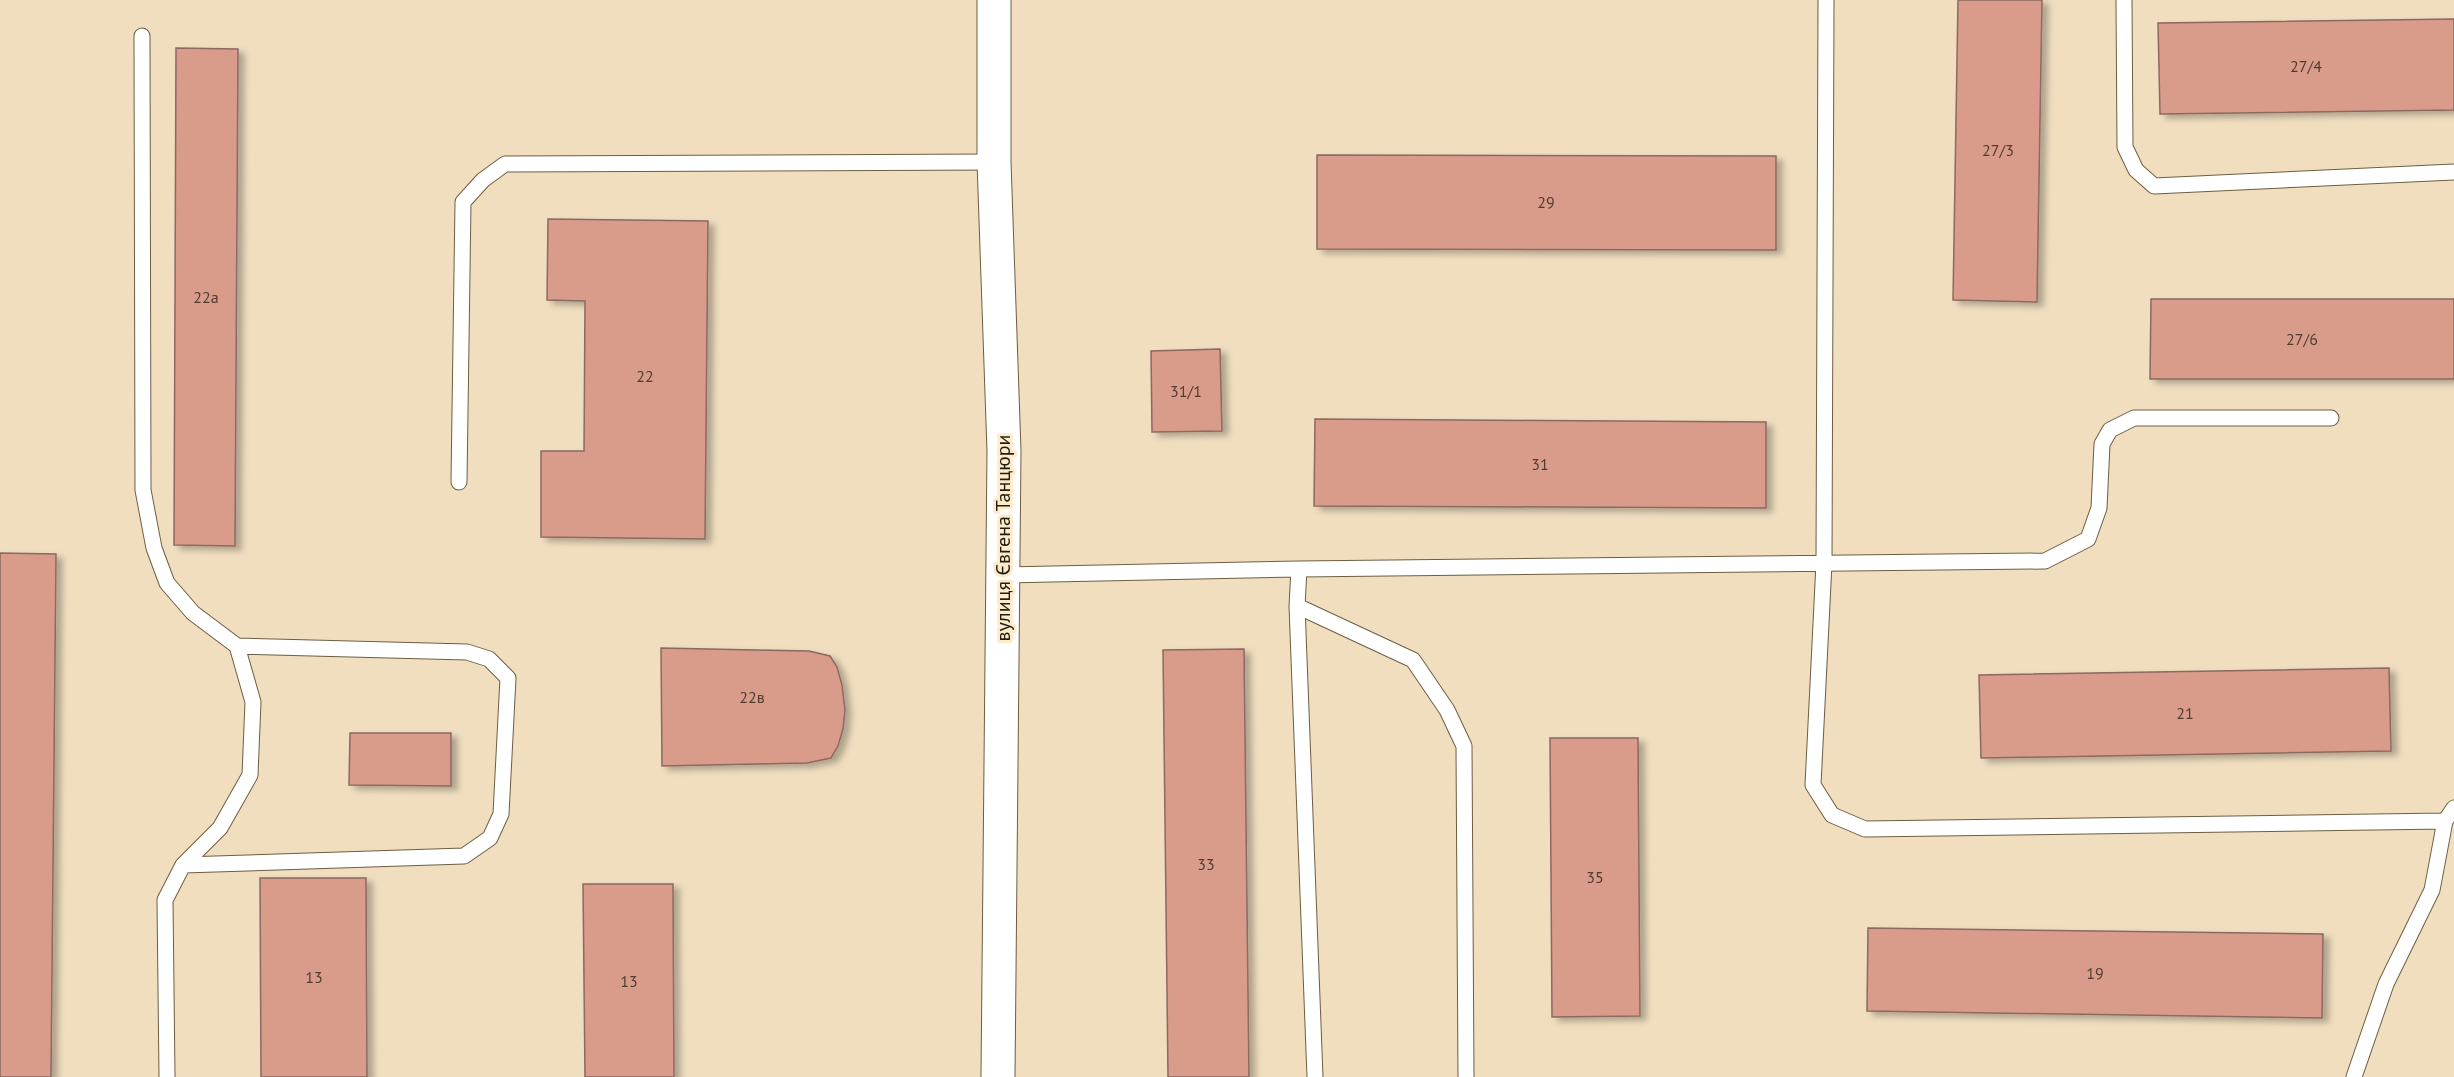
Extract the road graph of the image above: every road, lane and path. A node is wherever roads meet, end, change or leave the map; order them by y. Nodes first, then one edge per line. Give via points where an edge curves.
1 (994, 0) edge
2 (1826, 0) edge
3 (2124, 0) edge
4 (142, 36) dead end
5 (994, 162) junction
6 (2454, 172) edge
7 (2331, 418) dead end
8 (459, 482) dead end
9 (1824, 563) junction
10 (1299, 569) junction
11 (1004, 575) junction
12 (1297, 606) junction
13 (237, 646) junction
14 (2454, 808) edge
15 (2445, 821) junction
16 (183, 865) junction
17 (167, 1077) edge
18 (998, 1077) edge
19 (1315, 1077) edge
20 (1466, 1077) edge
21 (2354, 1077) edge

1 - 5 street, вулиця Євгена Танцюри
2 - 9 lane
3 - 6 lane via 2125,147 2136,171 2154,186
4 - 13 lane via 143,490 154,548 167,583 193,613
5 - 8 lane via 505,164 463,202
5 - 11 street, вулиця Євгена Танцюри via 1004,451
7 - 9 lane via 2134,418 2110,430 2102,444 2099,508 2088,539 2045,561
9 - 10 lane
9 - 15 lane via 1813,785 1832,815 1865,829
10 - 11 lane
10 - 12 lane
11 - 18 street, вулиця Євгена Танцюри
12 - 19 lane
12 - 20 lane via 1413,660 1447,710 1464,746
13 - 16 lane via 253,702 250,775 220,828
13 - 16 lane via 466,652 489,659 508,678 501,814 490,838 464,856
14 - 15 lane
15 - 21 lane via 2432,890 2386,984
16 - 17 lane via 165,900

